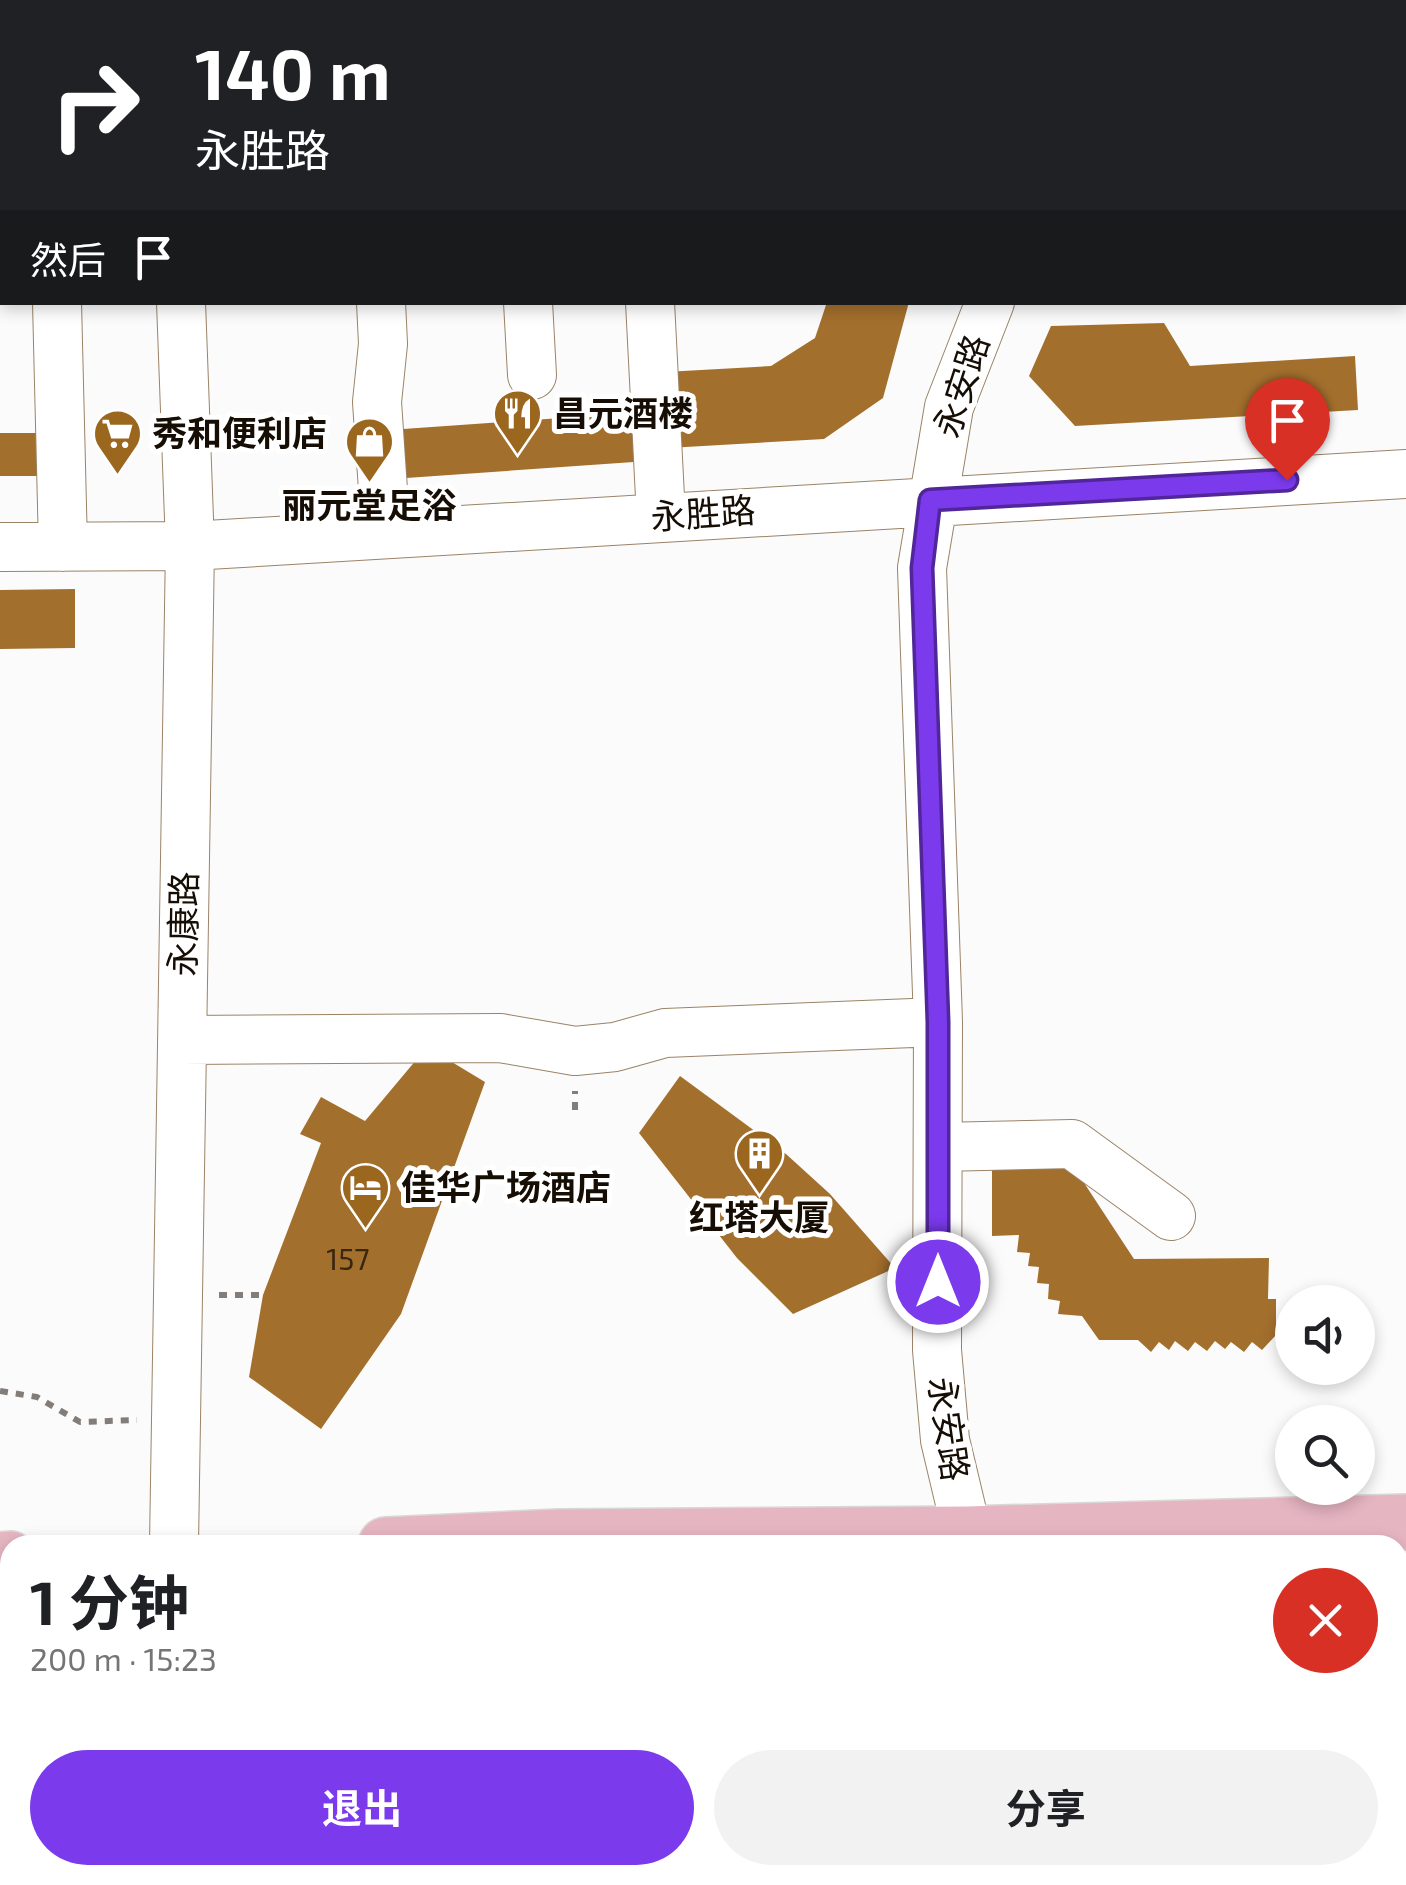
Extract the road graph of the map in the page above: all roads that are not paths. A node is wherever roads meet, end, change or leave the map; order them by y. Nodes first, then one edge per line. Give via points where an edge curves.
1 (58, 305) edge
2 (181, 305) edge
3 (381, 305) edge
4 (528, 305) edge
5 (650, 305) edge
6 (989, 305) edge
7 (532, 374) dead end
8 (1406, 474) edge
9 (930, 500) junction
10 (661, 516) junction
11 (386, 533) junction
12 (63, 546) junction
13 (190, 546) junction
14 (0, 547) edge
15 (938, 1022) junction
16 (182, 1040) junction
17 (938, 1147) junction
18 (1171, 1216) dead end
19 (1406, 1522) edge
20 (174, 1535) edge
21 (967, 1535) edge
22 (1090, 1535) edge

1 - 12 street
2 - 13 street, 永康路
3 - 11 street via 377,402
4 - 7 street
5 - 10 street
6 - 9 street, 永安路 via 949,406
8 - 9 street, 永胜路
9 - 10 street, 永胜路
9 - 15 street, 永安路 via 922,568
10 - 11 street, 永胜路
11 - 13 street, 永胜路
12 - 13 street, 永胜路
12 - 14 street, 永胜路
13 - 16 street, 永康路
15 - 16 street via 665,1033 575,1050 500,1038
15 - 17 street, 永安路
16 - 20 street, 永康路
17 - 18 street via 1072,1144
17 - 21 street, 永安路 via 937,1350 945,1440
19 - 22 main road

